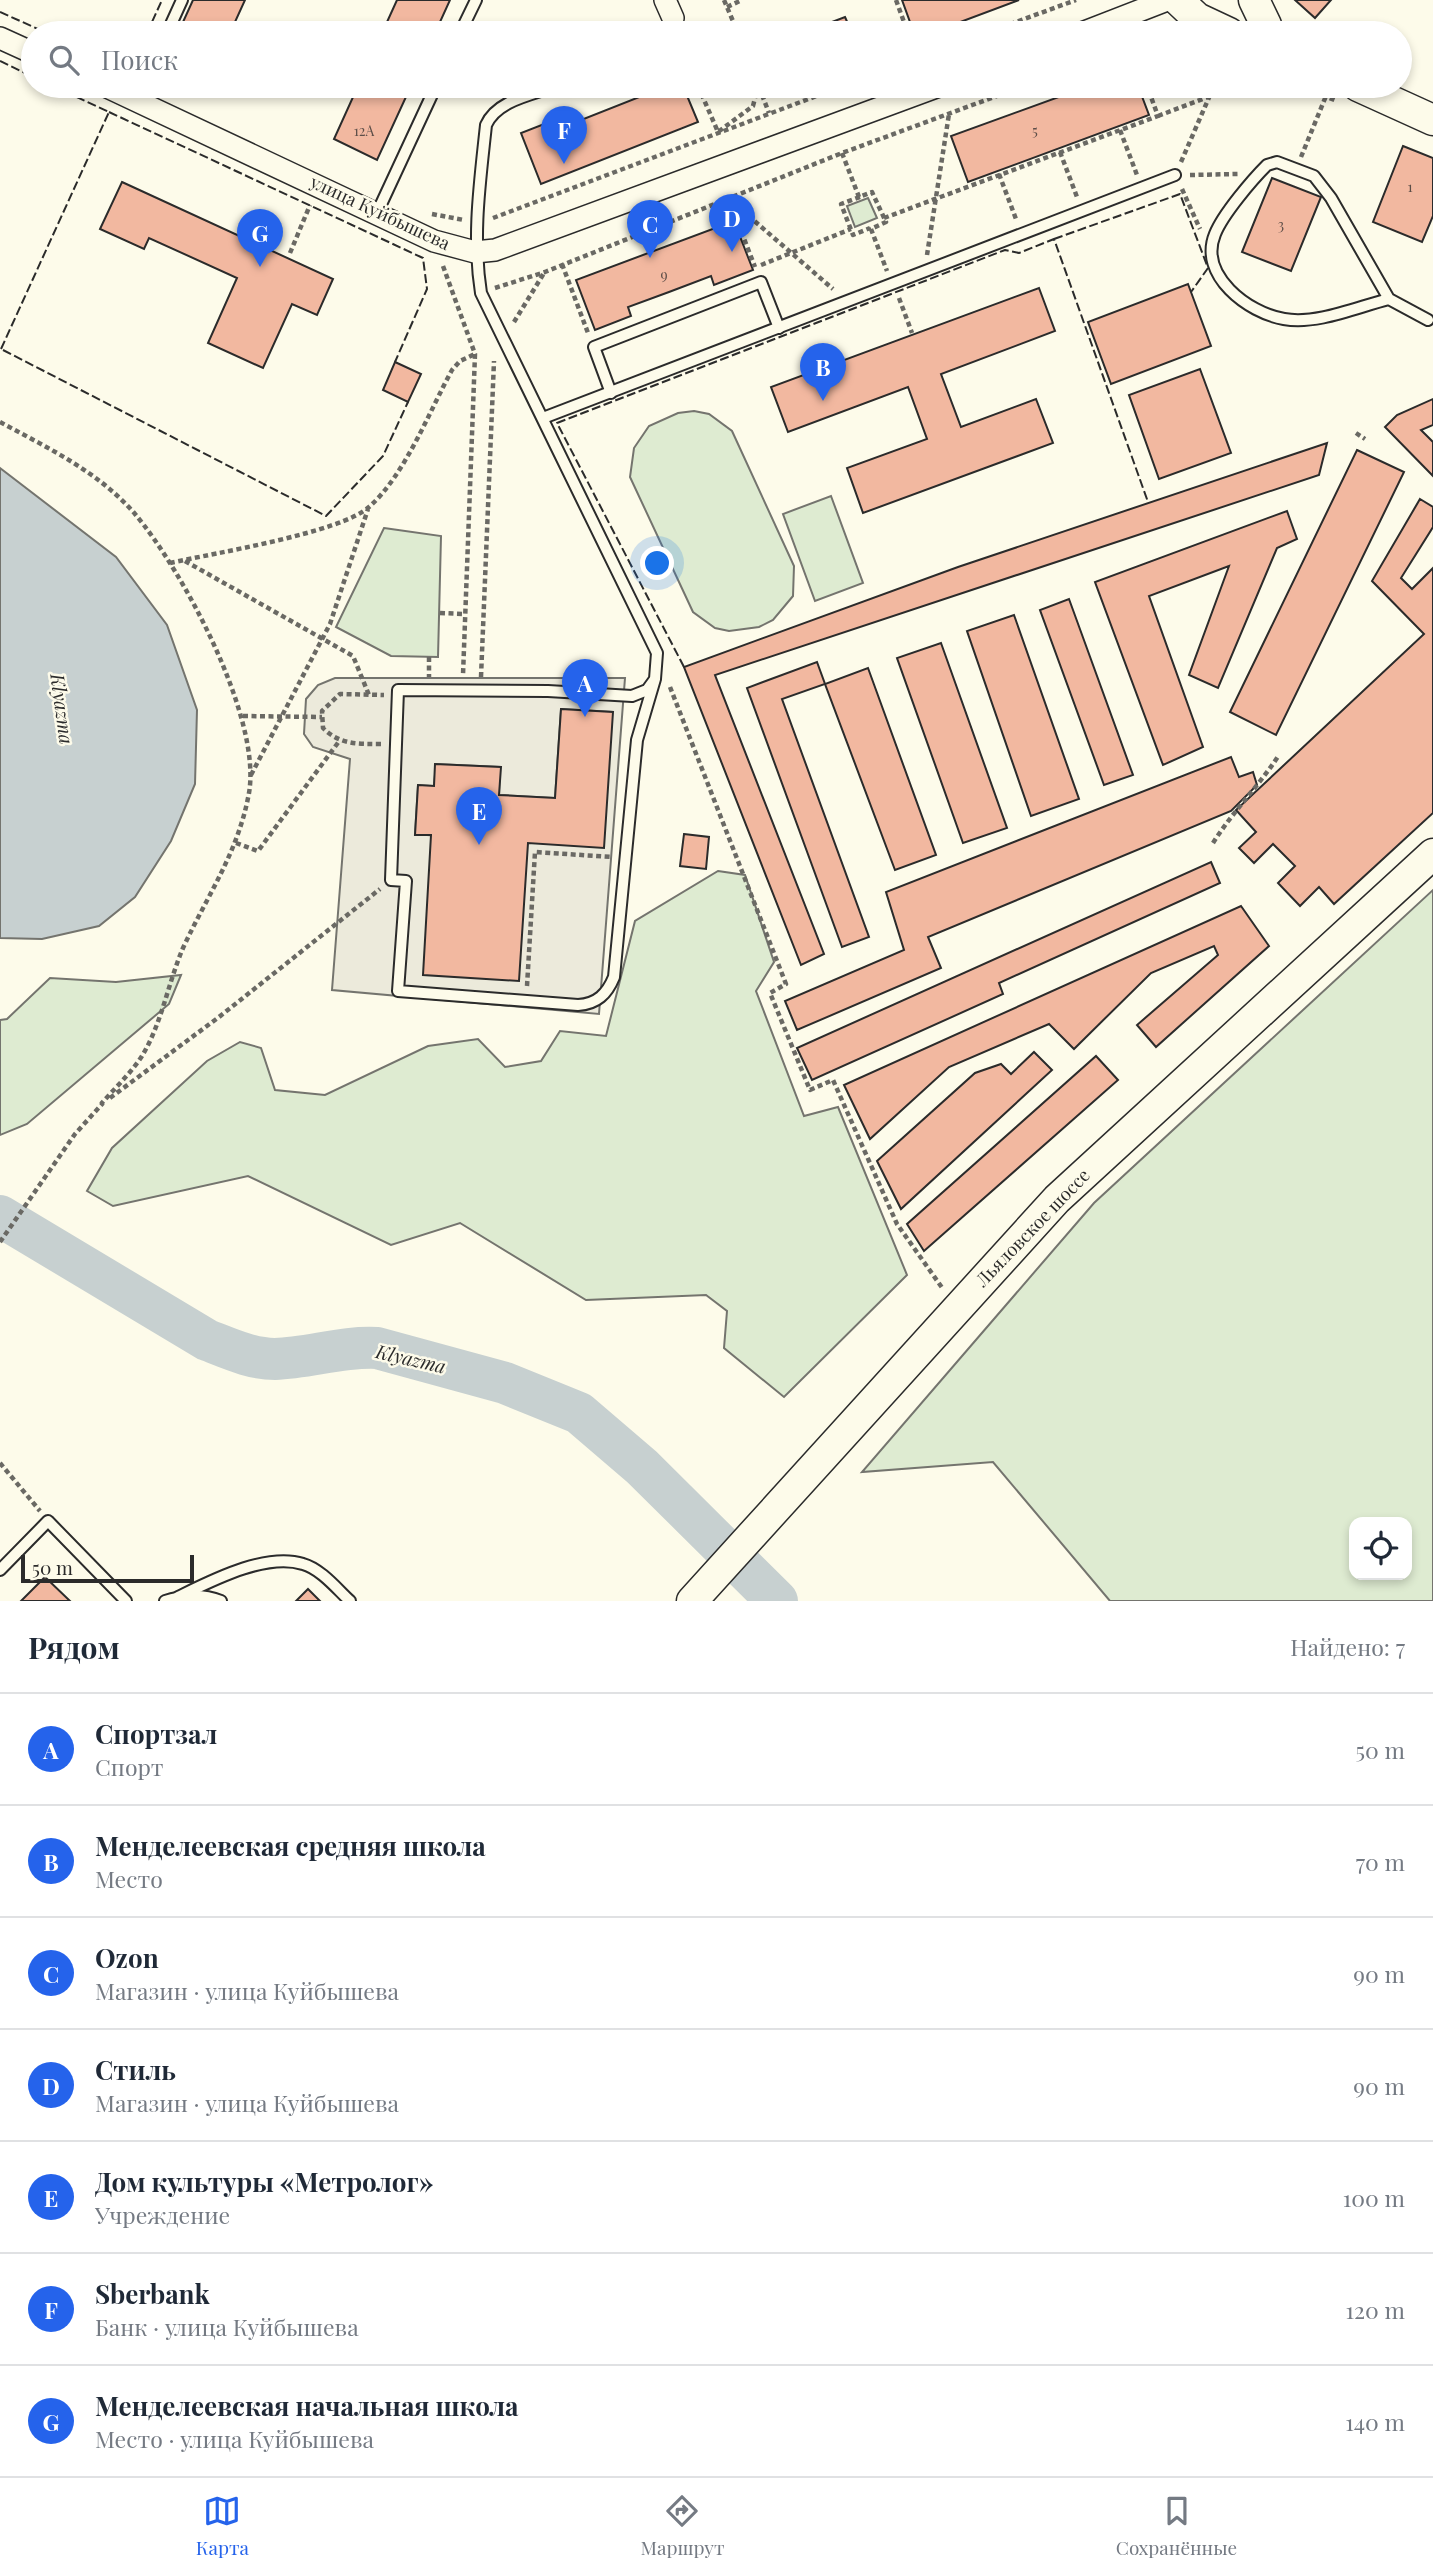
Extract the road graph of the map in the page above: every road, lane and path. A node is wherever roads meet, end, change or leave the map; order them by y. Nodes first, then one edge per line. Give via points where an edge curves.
1 (182, 0) edge
2 (476, 0) edge
3 (724, 0) edge
4 (742, 0) edge
5 (896, 0) edge
6 (1076, 0) edge
7 (1167, 0) edge
8 (1178, 0) edge
9 (1254, 0) edge
10 (727, 7) junction
11 (172, 21) edge
12 (466, 21) edge
13 (733, 21) edge
14 (904, 21) edge
15 (1019, 21) edge
16 (1113, 21) edge
17 (1203, 21) edge
18 (1264, 21) edge
19 (0, 38) edge
20 (21, 48) edge
21 (151, 98) edge
22 (430, 98) edge
23 (525, 98) edge
24 (703, 98) edge
25 (755, 98) edge
26 (763, 98) edge
27 (907, 98) edge
28 (992, 98) edge
29 (1151, 98) edge
30 (1205, 98) edge
31 (1208, 98) edge
32 (1325, 98) edge
33 (1384, 98) edge
34 (769, 113) dead end
35 (949, 114) junction
36 (1158, 116) junction
37 (1433, 120) edge
38 (1120, 130) junction
39 (1060, 152) junction
40 (842, 153) junction
41 (1296, 169) junction
42 (1258, 173) junction
43 (999, 174) junction
44 (1175, 176) junction
45 (318, 185) junction
46 (1142, 188) junction
47 (871, 192) junction
48 (937, 198) junction
49 (729, 199) junction
50 (1082, 211) junction
51 (377, 213) junction
52 (883, 221) junction
53 (851, 229) junction
54 (1022, 234) junction
55 (435, 249) junction
56 (792, 252) junction
57 (290, 253) dead end
58 (475, 253) junction
59 (1211, 253) junction
60 (562, 264) junction
61 (755, 267) junction
62 (924, 271) junction
63 (545, 272) junction
64 (761, 282) junction
65 (892, 282) junction
66 (481, 293) junction
67 (1389, 299) junction
68 (847, 302) junction
69 (1428, 320) dead end
70 (779, 328) junction
71 (912, 333) dead end
72 (503, 339) junction
73 (594, 347) junction
74 (475, 354) junction
75 (611, 393) junction
76 (543, 418) junction
77 (0, 422) edge
78 (1356, 433) dead end
79 (1365, 439) dead end
80 (369, 508) junction
81 (184, 560) junction
82 (170, 563) junction
83 (440, 613) dead end
84 (465, 614) junction
85 (323, 638) junction
86 (657, 653) junction
87 (655, 679) junction
88 (462, 691) junction
89 (480, 691) junction
90 (369, 695) junction
91 (397, 696) junction
92 (243, 716) junction
93 (282, 717) junction
94 (322, 717) junction
95 (340, 740) junction
96 (396, 744) junction
97 (1279, 755) dead end
98 (250, 776) junction
99 (1213, 842) dead end
100 (236, 844) junction
101 (1433, 854) edge
102 (626, 858) junction
103 (391, 880) junction
104 (526, 1001) junction
105 (101, 1104) junction
106 (0, 1242) edge
107 (957, 1309) junction
108 (0, 1463) edge
109 (48, 1521) junction
110 (0, 1570) edge
111 (178, 1597) junction
112 (127, 1601) edge
113 (165, 1601) edge
114 (220, 1601) edge
115 (350, 1601) edge
116 (692, 1601) edge

1 - 11 lane
2 - 12 lane
3 - 10 path
4 - 10 path
5 - 14 path
6 - 15 path
7 - 16 street
8 - 17 street
9 - 18 street
10 - 13 path
19 - 20 street
21 - 45 street, улица Куйбышева
22 - 51 lane
23 - 58 lane via 499,108 486,125
24 - 25 path via 718,132 753,106
26 - 34 path
27 - 58 street, улица Куйбышева via 495,250
28 - 35 path
29 - 36 path
30 - 36 path
31 - 44 path
32 - 41 path
33 - 37 street
35 - 40 path
35 - 48 path
36 - 38 path
38 - 39 path
38 - 46 path
39 - 43 path
39 - 50 path
40 - 47 path via 859,197
40 - 49 path
41 - 42 lane via 1277,162
41 - 67 lane via 1314,176 1331,198
42 - 44 path
42 - 59 lane via 1215,233
43 - 48 path
43 - 54 path
44 - 46 lane
44 - 59 path
45 - 51 street, улица Куйбышева
45 - 57 path
46 - 50 lane
47 - 52 path
47 - 53 path via 841,204
48 - 52 path
48 - 62 path
49 - 56 path
49 - 60 path
49 - 61 path
50 - 54 lane
51 - 55 street, улица Куйбышева
52 - 53 path via 853,235
52 - 65 path via 870,229
53 - 56 path
54 - 62 lane
55 - 58 street, улица Куйбышева
55 - 74 path
56 - 61 path
56 - 68 path
58 - 66 lane
59 - 67 lane via 1217,274 1233,293 1256,311 1285,320 1314,318
60 - 63 path
60 - 73 path
61 - 64 path
62 - 65 lane
63 - 66 path
63 - 72 path
64 - 70 lane
64 - 73 lane
65 - 68 lane
65 - 71 path
66 - 72 lane
67 - 69 lane
68 - 70 lane
70 - 75 lane
72 - 76 lane
72 - 89 path via 495,360
73 - 75 lane
74 - 80 path via 452,370 392,481
74 - 84 path
75 - 76 lane
76 - 86 lane
77 - 82 path via 79,464 134,513
78 - 79 path
80 - 81 path via 341,524
80 - 85 path
81 - 82 path
81 - 85 path
82 - 92 path
83 - 84 path
84 - 88 path
85 - 90 path via 353,656
85 - 93 path
86 - 87 lane
86 - 107 path via 786,984 770,993 810,1090 834,1080 898,1224
87 - 89 lane via 647,690 632,696
87 - 102 lane via 637,740
88 - 89 lane
88 - 91 lane via 398,690
90 - 91 path
90 - 94 path via 340,694 327,704
91 - 96 lane
92 - 93 path
92 - 98 path
93 - 94 path
93 - 98 path
94 - 95 path via 323,728
95 - 96 path
95 - 100 path via 258,851
96 - 103 lane
97 - 99 path
98 - 100 path
100 - 105 path via 176,965 141,1058
101 - 107 street, Льяловское шоссе via 1057,1199
102 - 104 lane via 614,977 609,988 590,1005
102 - 104 path via 535,852
103 - 104 lane via 406,881 398,991
103 - 105 path
105 - 106 path
107 - 116 street, Льяловское шоссе
108 - 109 path
109 - 110 lane
109 - 112 lane
111 - 113 lane
111 - 114 lane
111 - 115 lane via 237,1570 275,1563 303,1564

